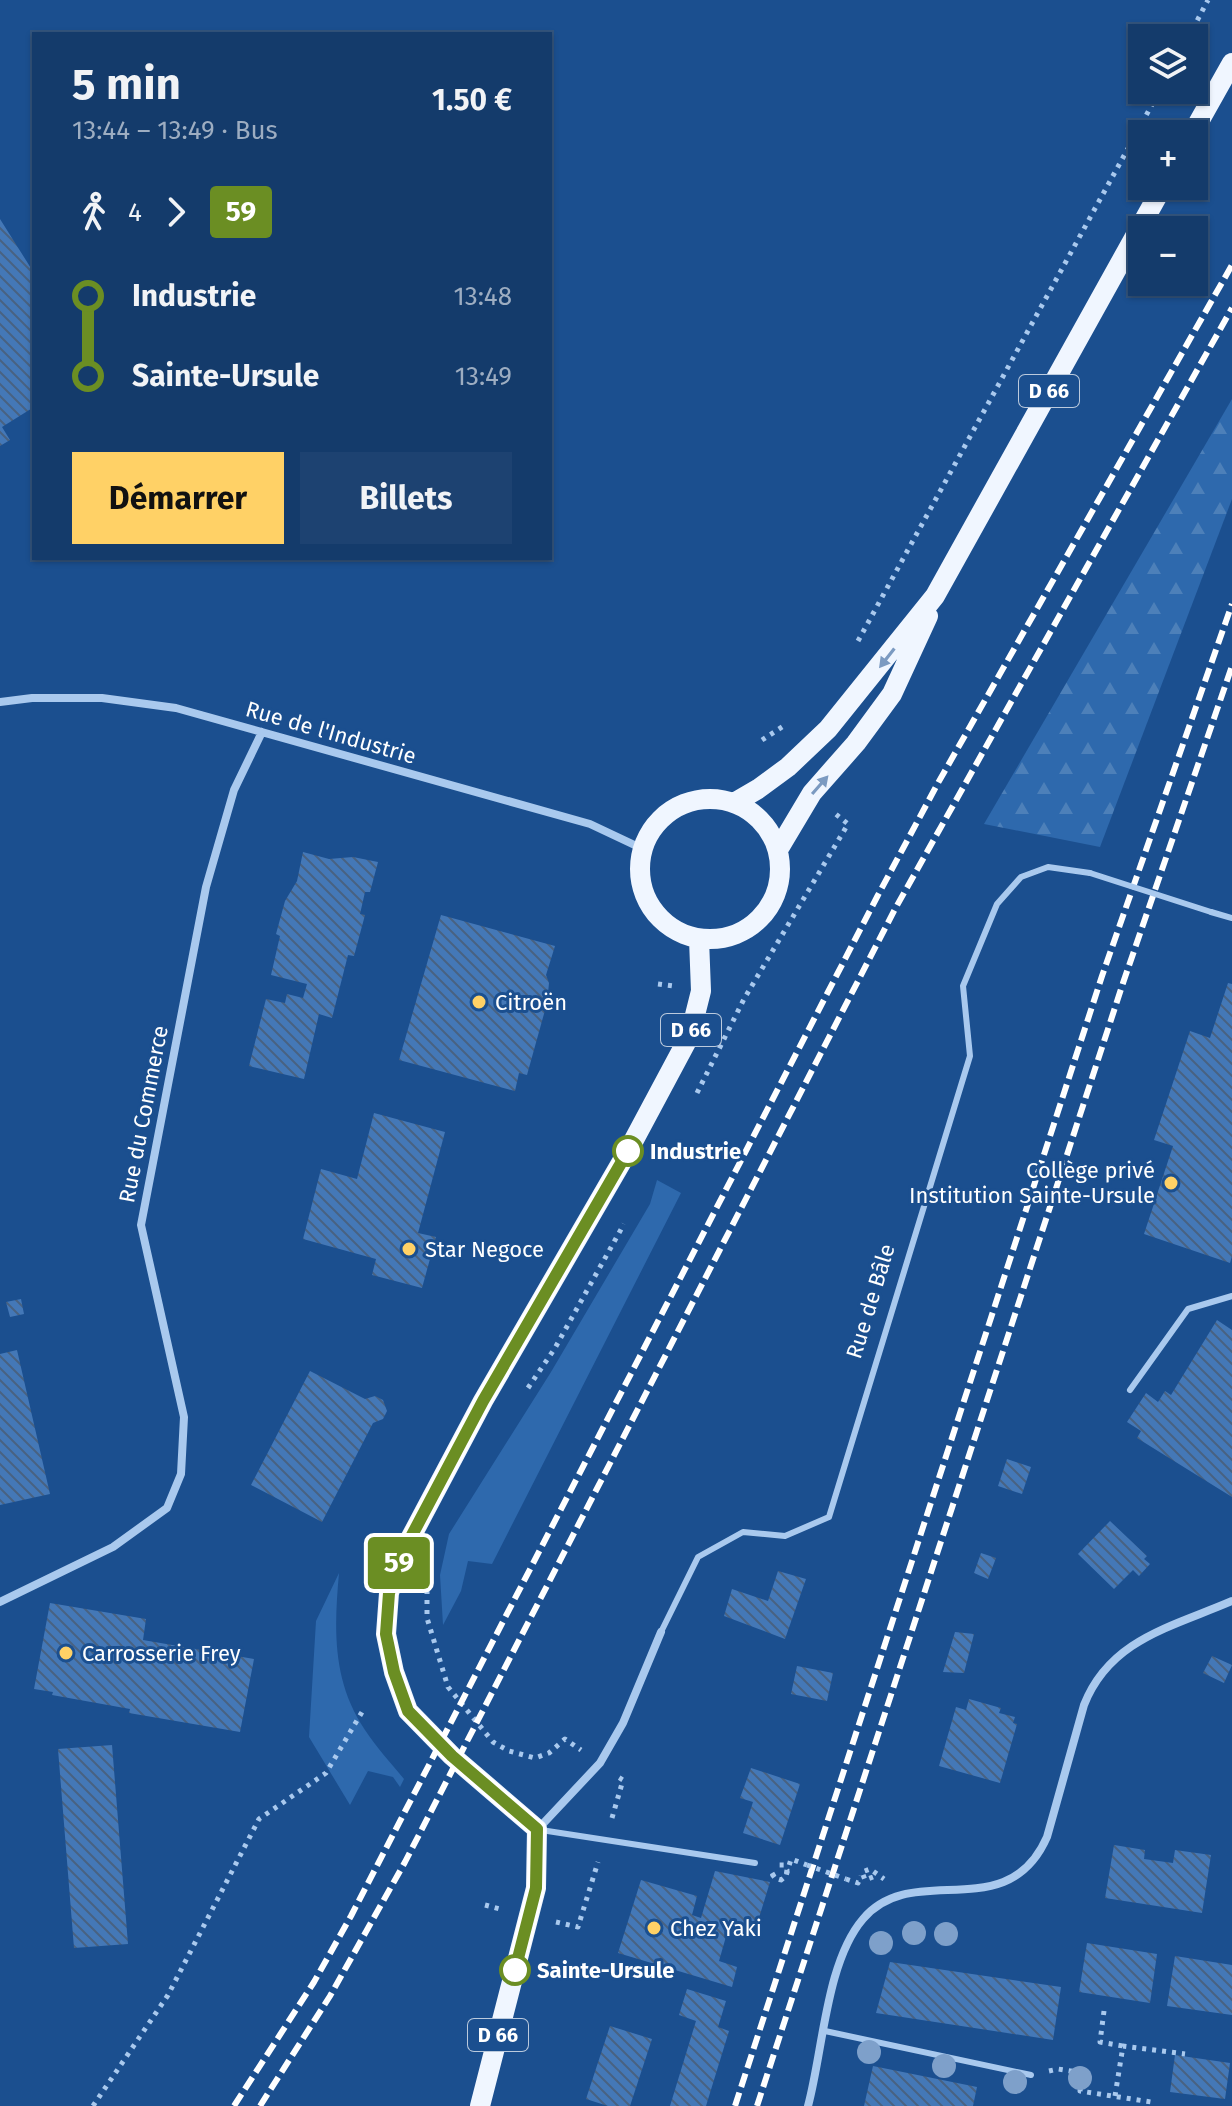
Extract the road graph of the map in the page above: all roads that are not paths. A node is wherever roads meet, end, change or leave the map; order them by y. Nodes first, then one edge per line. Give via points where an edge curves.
1 (1232, 63) edge
2 (1200, 120) edge
3 (1155, 200) edge
4 (935, 596) junction
5 (0, 702) edge
6 (262, 732) junction
7 (734, 803) junction
8 (643, 849) junction
9 (778, 850) junction
10 (1232, 918) edge
11 (699, 939) junction
12 (1232, 1296) edge
13 (1130, 1390) dead end
14 (1232, 1601) edge
15 (0, 1602) edge
16 (661, 1632) joint
17 (537, 1829) junction
18 (755, 1863) dead end
19 (825, 2031) junction
20 (1031, 2075) dead end
21 (480, 2106) edge
22 (808, 2106) edge

1 - 2 main road
3 - 4 main road, D 66
4 -> 7 main road, D 66 via 828,729 788,767
9 -> 4 main road, D 66 via 812,793 892,694
5 - 6 street, Rue de l'Industrie via 102,698 176,708
6 - 8 street, Rue de l'Industrie via 590,824
6 - 15 street, Rue du Commerce via 234,790 206,887 141,1225 184,1417 181,1474 167,1508 113,1547
7 - 8 main road via 689,802 669,812
7 - 9 main road via 761,822
8 - 11 main road via 640,873 645,896 658,916
9 - 11 main road via 775,896 762,916 744,931
10 - 16 lane, Rue de Bâle, bridge via 1090,873 1048,867 1021,877 997,904 963,986 970,1056 829,1517 785,1536 743,1532 698,1557
11 - 17 main road, D 66 via 701,991 690,1035 483,1401 402,1554 389,1593 386,1634 408,1711
12 - 13 lane via 1188,1309
14 - 19 street via 1139,1641 1106,1665 1084,1705 1047,1837 1024,1871 997,1885 907,1894 873,1908 844,1951
16 - 17 street, Rue de Bâle via 600,1763
17 - 18 lane
17 - 21 main road, D 66 via 536,1888
19 - 20 lane
19 - 22 street

